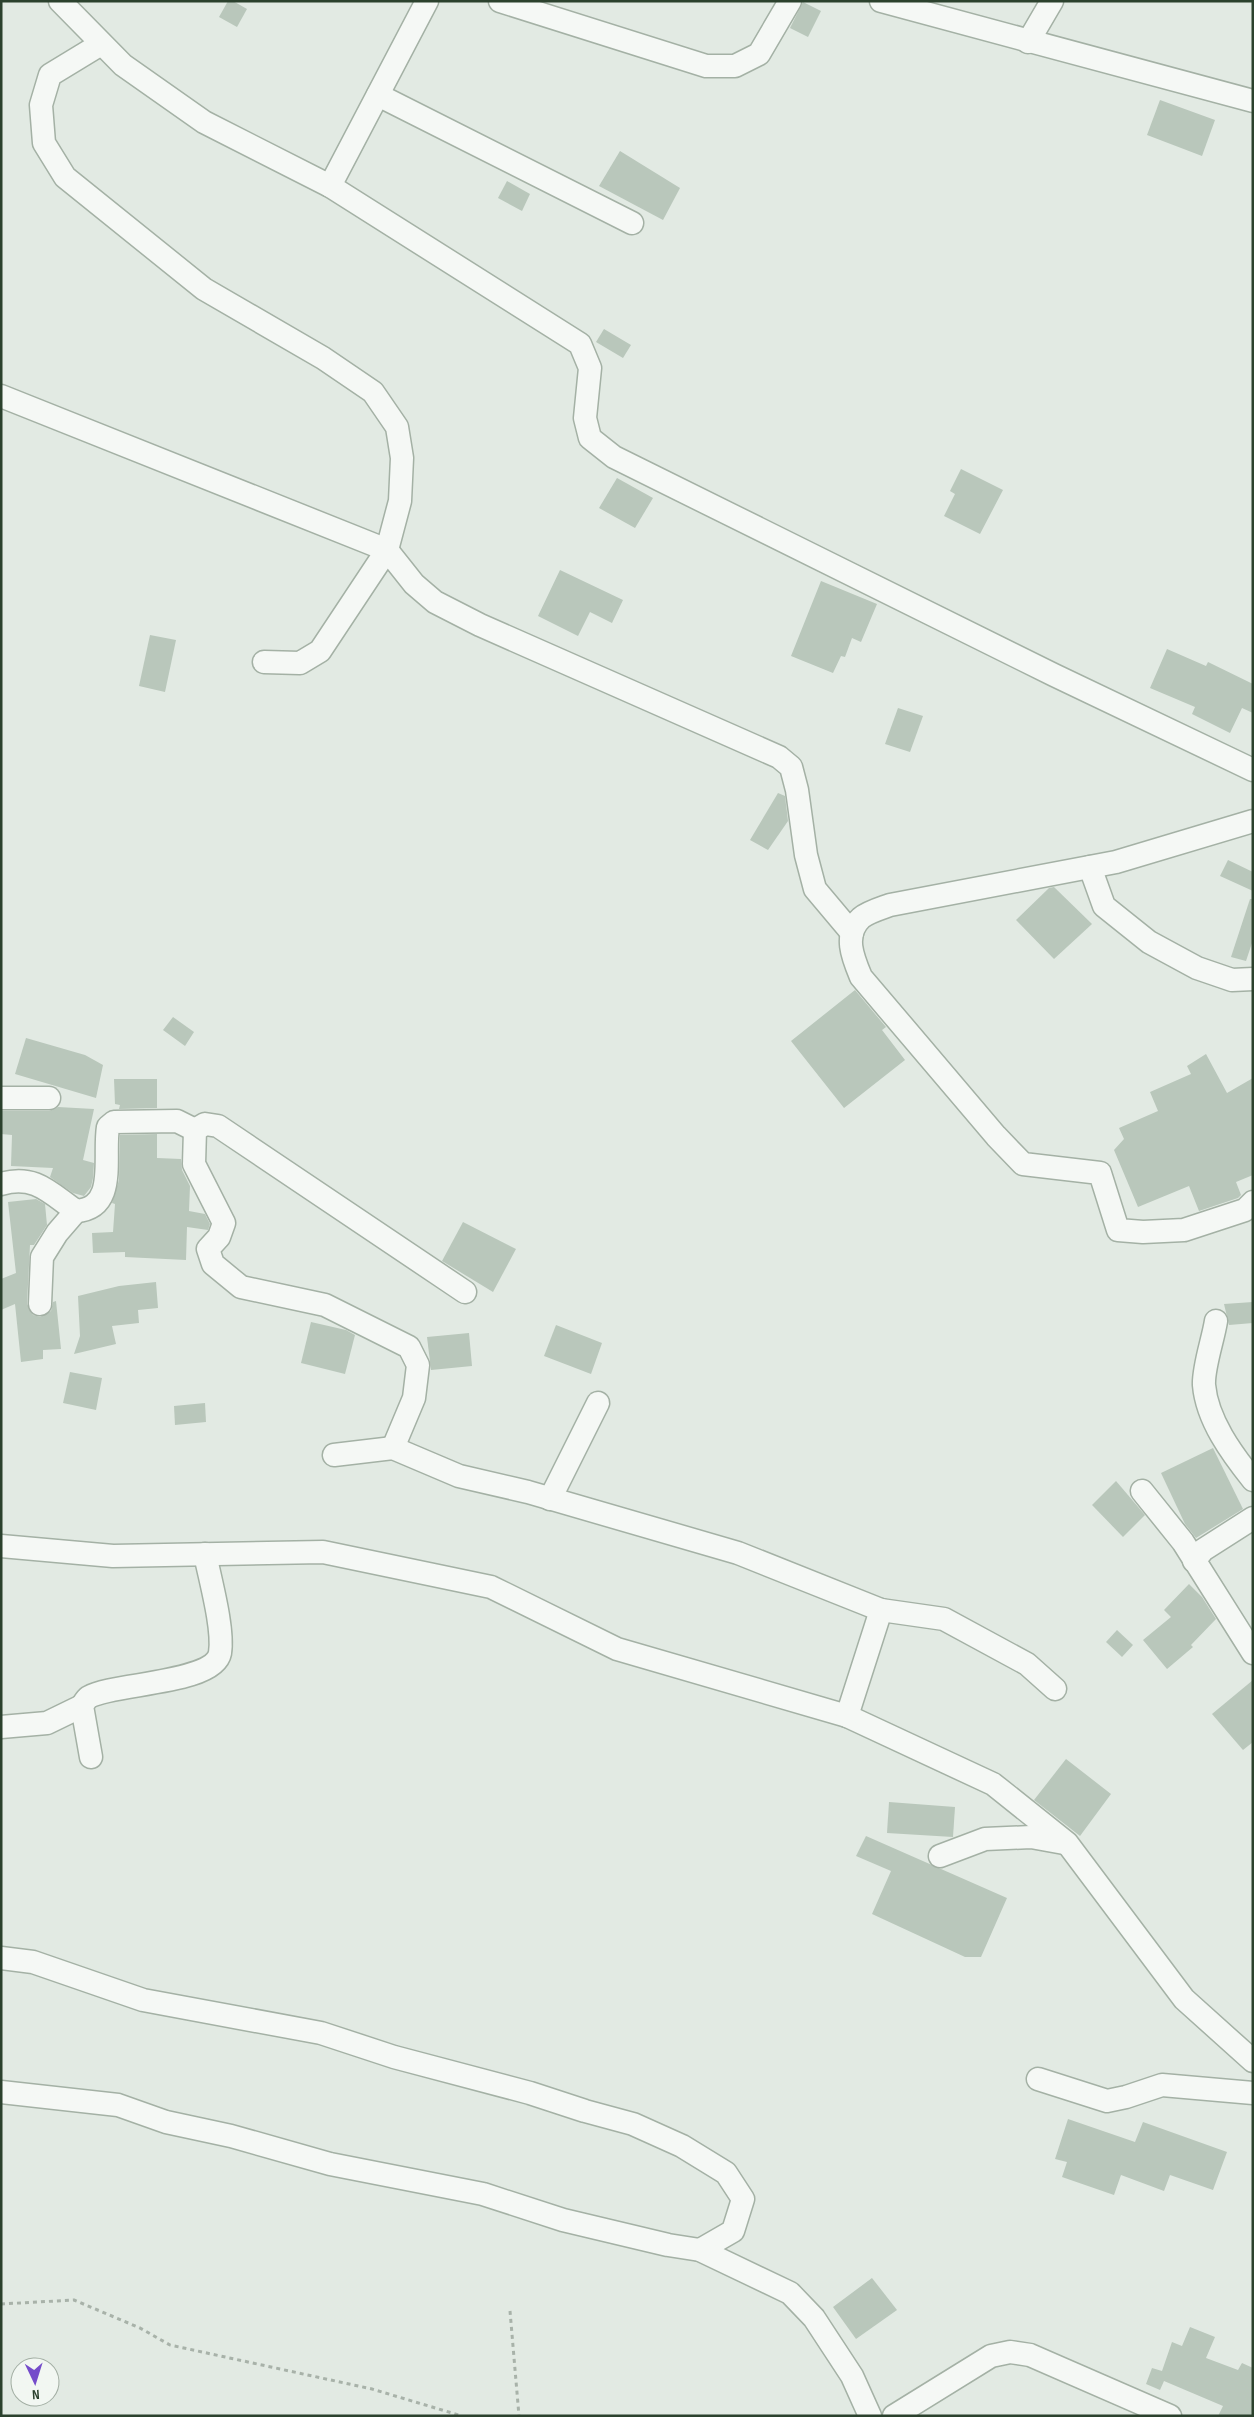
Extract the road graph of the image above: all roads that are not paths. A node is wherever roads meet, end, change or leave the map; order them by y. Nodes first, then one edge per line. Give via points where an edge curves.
1 (60, 1) edge
2 (427, 1) edge
3 (500, 1) edge
4 (790, 1) edge
5 (880, 1) edge
6 (1052, 1) edge
7 (1028, 42) junction
8 (102, 44) junction
9 (378, 95) junction
10 (1253, 101) edge
11 (330, 186) junction
12 (632, 223) dead end
13 (1, 396) edge
14 (387, 550) junction
15 (264, 662) dead end
16 (1253, 770) edge
17 (1253, 821) edge
18 (1090, 867) junction
19 (852, 933) junction
20 (1253, 979) edge
21 (1, 1098) edge
22 (50, 1098) dead end
23 (194, 1130) junction
24 (1, 1184) edge
25 (1253, 1202) edge
26 (76, 1211) junction
27 (465, 1292) dead end
28 (40, 1304) dead end
29 (1216, 1321) dead end
30 (598, 1403) dead end
31 (393, 1448) junction
32 (334, 1456) dead end
33 (1253, 1480) edge
34 (1142, 1491) dead end
35 (550, 1499) junction
36 (1253, 1518) edge
37 (1, 1546) edge
38 (205, 1554) junction
39 (1194, 1561) junction
40 (881, 1610) junction
41 (1253, 1652) edge
42 (1055, 1690) dead end
43 (82, 1706) junction
44 (847, 1716) junction
45 (1, 1727) edge
46 (91, 1757) dead end
47 (1067, 1843) junction
48 (940, 1856) dead end
49 (1, 1958) edge
50 (1253, 2061) edge
51 (1038, 2079) dead end
52 (1, 2092) edge
53 (1253, 2093) edge
54 (700, 2250) junction
55 (870, 2416) edge
56 (894, 2416) edge
57 (1170, 2416) edge

1 - 8 street
2 - 9 street
3 - 4 street via 706,66 735,66 759,54
5 - 7 street
6 - 7 street
7 - 10 street
8 - 11 street via 123,65 204,122
8 - 14 street via 50,75 41,105 44,143 65,178 204,289 373,392 396,427 402,458 400,501
9 - 11 street
9 - 12 street
11 - 16 street via 580,344 590,368 585,418 590,438 614,457
13 - 14 street
14 - 15 street via 320,651 300,664
14 - 19 street via 414,584 450,610 779,757 791,767 815,889
17 - 18 street
18 - 19 street via 890,904 861,918
18 - 20 street via 1104,906 1149,942 1196,968 1232,980
19 - 25 street via 850,950 861,977 996,1136 1023,1164 1100,1173 1118,1230 1184,1230 1245,1210
21 - 22 street
23 - 26 street via 177,1120 114,1122 108,1127 105,1189 100,1201 89,1210
23 - 27 street via 205,1124 218,1126
23 - 31 street via 194,1164 224,1223 219,1237 208,1249 214,1264 241,1288 325,1305 409,1347 418,1365 414,1398
24 - 26 street via 20,1180 43,1186
26 - 28 street via 42,1257
29 - 33 street via 1204,1384 1208,1406 1233,1455
30 - 35 street
31 - 32 street
31 - 35 street via 459,1476
34 - 39 street
35 - 40 street via 738,1553
36 - 39 street via 1203,1550
37 - 38 street via 113,1556
38 - 43 street via 220,1633 220,1654 213,1664 176,1679 101,1692 88,1698
38 - 44 street via 323,1552 491,1587 617,1649
39 - 41 street
40 - 42 street via 944,1619 1027,1664
40 - 44 street
43 - 45 street via 47,1723
43 - 46 street
44 - 47 street via 993,1784
47 - 48 street via 1031,1837 986,1840
47 - 50 street via 1184,1999
49 - 54 street via 33,1962 143,2000 321,2033 394,2057 634,2124 682,2146 726,2173 743,2199 733,2230
51 - 53 street via 1107,2101 1162,2085
52 - 54 street via 118,2105 166,2122 231,2136 330,2164 483,2194 563,2220
54 - 55 street via 790,2293 814,2318 852,2376
56 - 57 street via 991,2356 1010,2352 1030,2355

